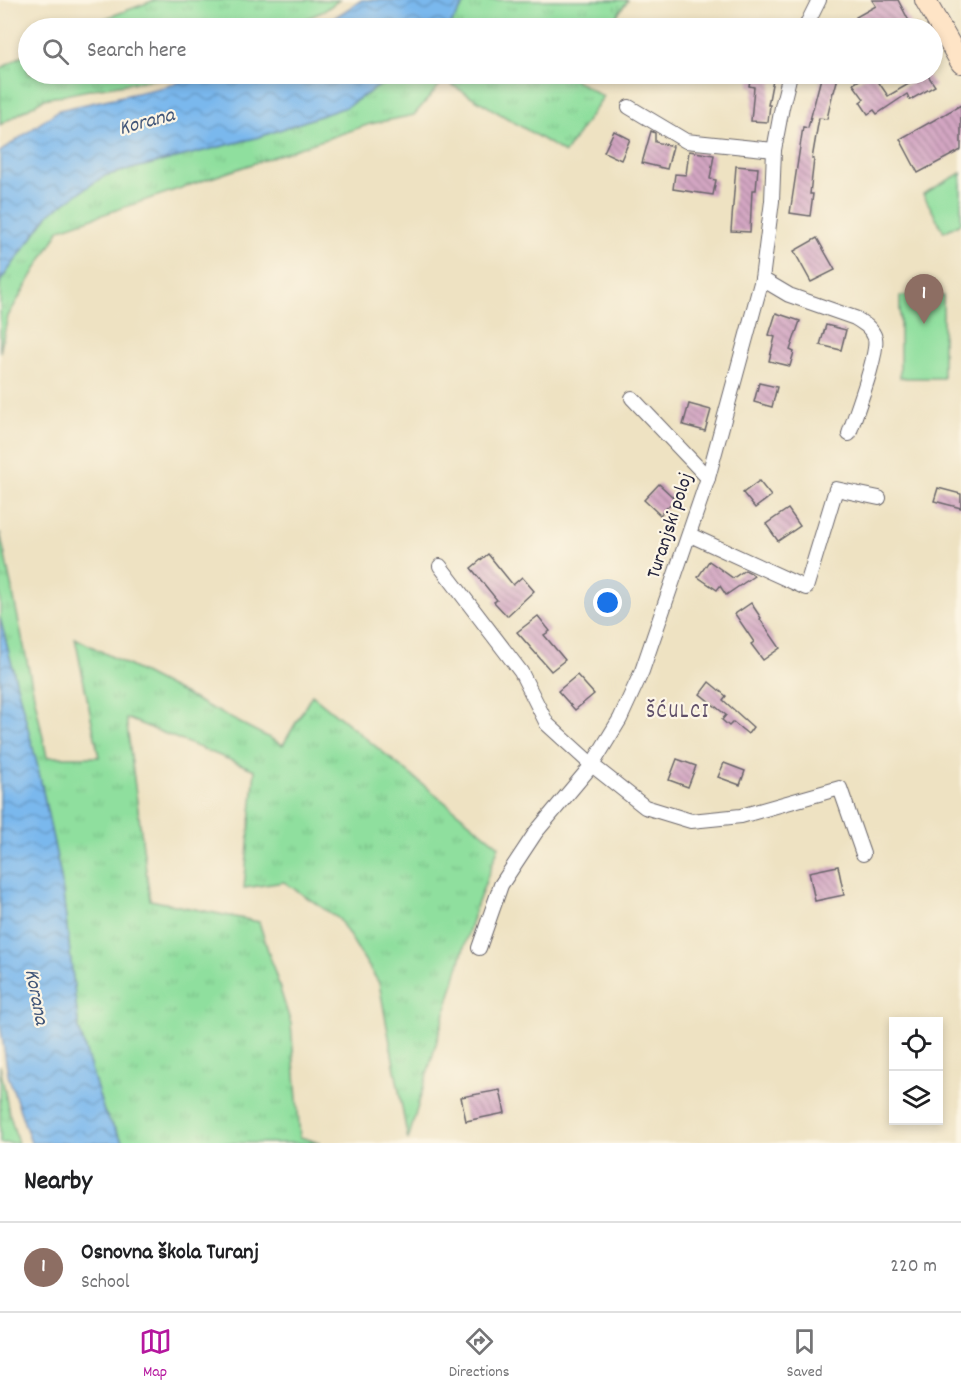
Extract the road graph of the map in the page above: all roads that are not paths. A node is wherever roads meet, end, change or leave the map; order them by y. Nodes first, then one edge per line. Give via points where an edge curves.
1 (819, 0) edge
2 (925, 0) edge
3 (809, 18) edge
4 (935, 18) edge
5 (943, 32) edge
6 (961, 63) edge
7 (788, 84) edge
8 (629, 107) dead end
9 (774, 150) junction
10 (762, 279) junction
11 (632, 398) dead end
12 (849, 434) dead end
13 (708, 478) junction
14 (879, 498) dead end
15 (690, 535) junction
16 (440, 566) dead end
17 (592, 765) junction
18 (863, 854) dead end
19 (479, 948) dead end

1 - 3 street
2 - 4 main road
5 - 6 main road
7 - 9 street, Turanjski poloj
8 - 9 street via 686,141
9 - 10 street, Turanjski poloj
10 - 12 street via 789,295 855,318 871,330 875,350
10 - 13 street, Turanjski poloj
11 - 13 street
13 - 15 street, Turanjski poloj
14 - 15 street via 836,489 807,588
15 - 17 street, Turanjski poloj via 642,671 620,719
16 - 17 street via 520,672 547,724
17 - 18 street via 645,807 691,821 741,816 840,788
17 - 19 street, Turanjski poloj via 536,832 501,885

